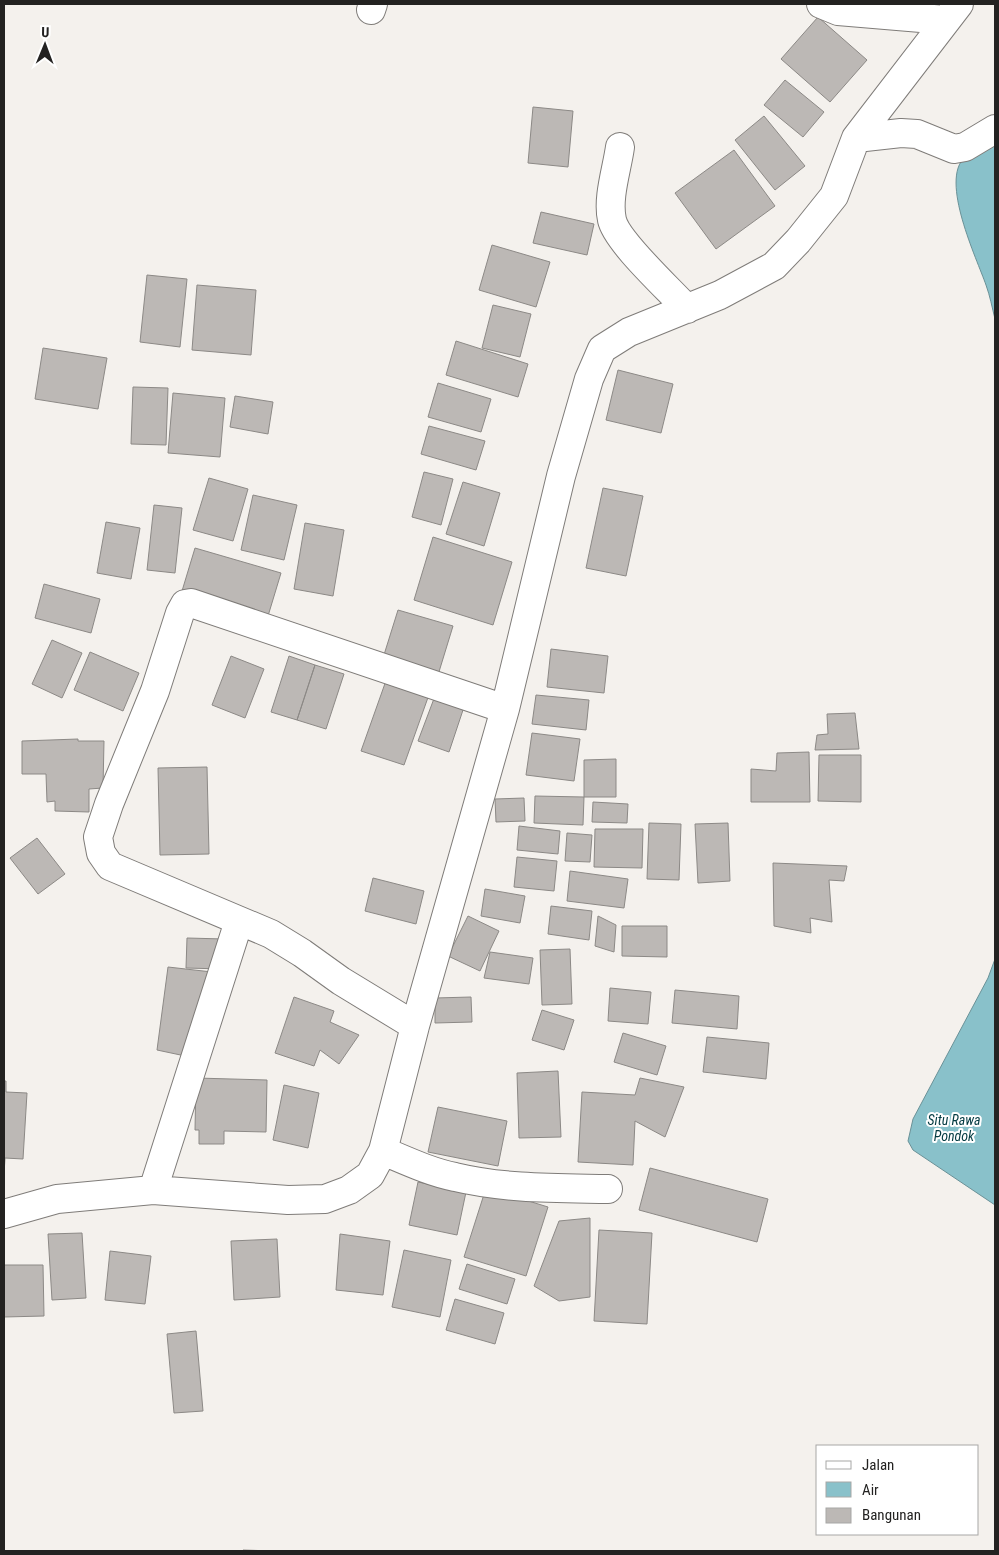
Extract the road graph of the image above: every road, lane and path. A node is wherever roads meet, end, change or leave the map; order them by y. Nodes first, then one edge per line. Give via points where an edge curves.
1 (822, 4) edge
2 (952, 12) edge
3 (995, 128) edge
4 (856, 138) junction
5 (620, 147) dead end
6 (687, 309) junction
7 (504, 709) junction
8 (238, 921) junction
9 (415, 1026) junction
10 (383, 1151) junction
11 (608, 1189) dead end
12 (152, 1190) junction
13 (4, 1214) edge

1 - 2 street via 838,11
2 - 4 street
3 - 4 street via 965,147 954,149 917,134
4 - 6 street via 834,196 774,266 752,280
5 - 6 street via 612,221 620,236
6 - 7 street via 629,332 602,349 589,379 561,476
7 - 8 street via 191,603 186,604 98,837 101,853 110,866
7 - 9 street
8 - 9 street via 279,939 340,981
8 - 12 street
9 - 10 street
10 - 11 street via 430,1170 481,1182
10 - 12 street via 370,1175 349,1190 325,1199 288,1200
12 - 13 street via 57,1199

